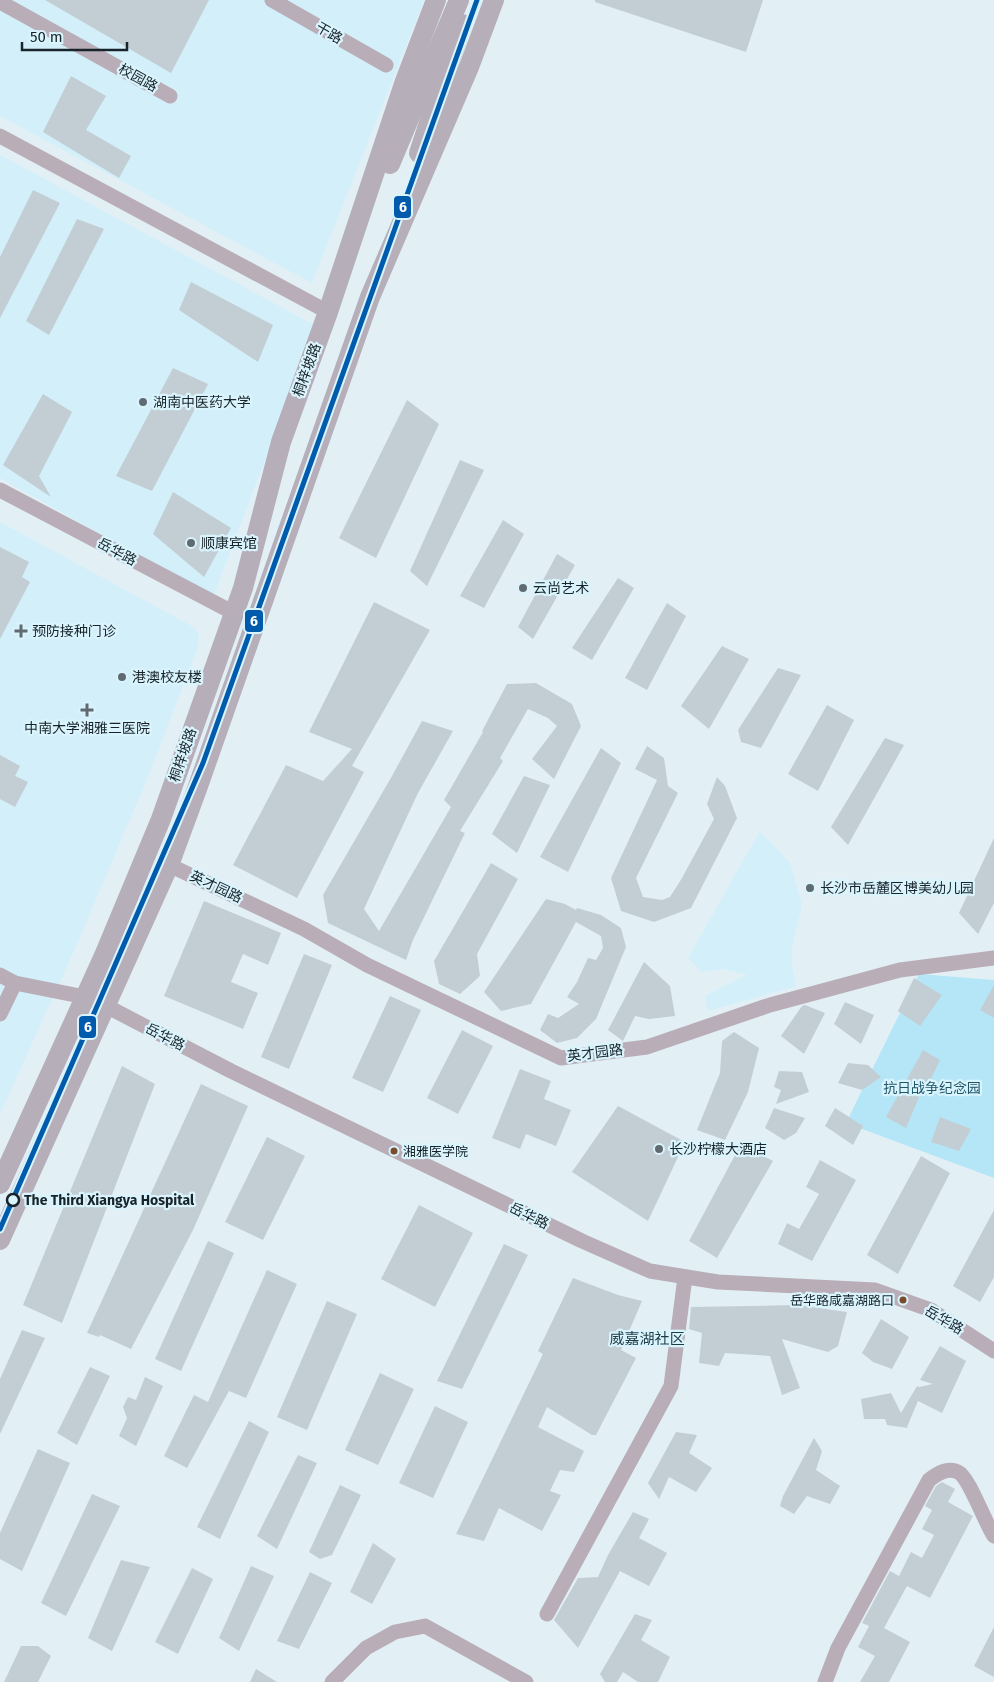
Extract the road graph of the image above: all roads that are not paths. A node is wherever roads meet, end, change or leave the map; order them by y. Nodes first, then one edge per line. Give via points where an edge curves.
1 (272, 0) edge
2 (436, 0) edge
3 (459, 0) edge
4 (471, 0) edge
5 (494, 0) edge
6 (0, 2) edge
7 (386, 65) dead end
8 (170, 96) dead end
9 (0, 136) edge
10 (370, 297) junction
11 (328, 312) junction
12 (0, 490) edge
13 (234, 613) junction
14 (169, 865) junction
15 (994, 958) edge
16 (0, 975) edge
17 (15, 983) junction
18 (85, 998) junction
19 (106, 1006) junction
20 (0, 1014) edge
21 (0, 1184) edge
22 (0, 1240) edge
23 (685, 1277) junction
24 (994, 1351) edge
25 (994, 1536) edge
26 (547, 1614) dead end
27 (332, 1682) edge
28 (526, 1682) edge
29 (825, 1682) edge

1 - 7 street, 干路
2 - 11 main road, 桐梓坡路 via 405,81
3 - 11 main road, 桐梓坡路
4 - 10 main road, 桐梓坡路
5 - 10 main road, 桐梓坡路 via 469,67
6 - 8 street, 校园路
9 - 11 street
10 - 14 main road, 桐梓坡路
11 - 13 main road, 桐梓坡路 via 281,442
12 - 13 street, 岳华路
13 - 18 main road, 桐梓坡路 via 161,819
14 - 15 street, 英才园路 via 561,1058 648,1047 770,1005 900,970
14 - 19 main road, 桐梓坡路
16 - 17 street, 岳华路
17 - 18 street, 岳华路
17 - 20 street
18 - 19 street, 岳华路
18 - 21 main road, 桐梓坡路
19 - 22 main road, 桐梓坡路
19 - 23 street, 岳华路 via 231,1071 582,1242 650,1271
23 - 24 street, 岳华路 via 718,1282 875,1290 931,1310
23 - 26 street via 670,1386
25 - 29 street via 966,1478 957,1471 939,1472 929,1480 838,1648
27 - 28 street via 366,1648 395,1632 426,1626

